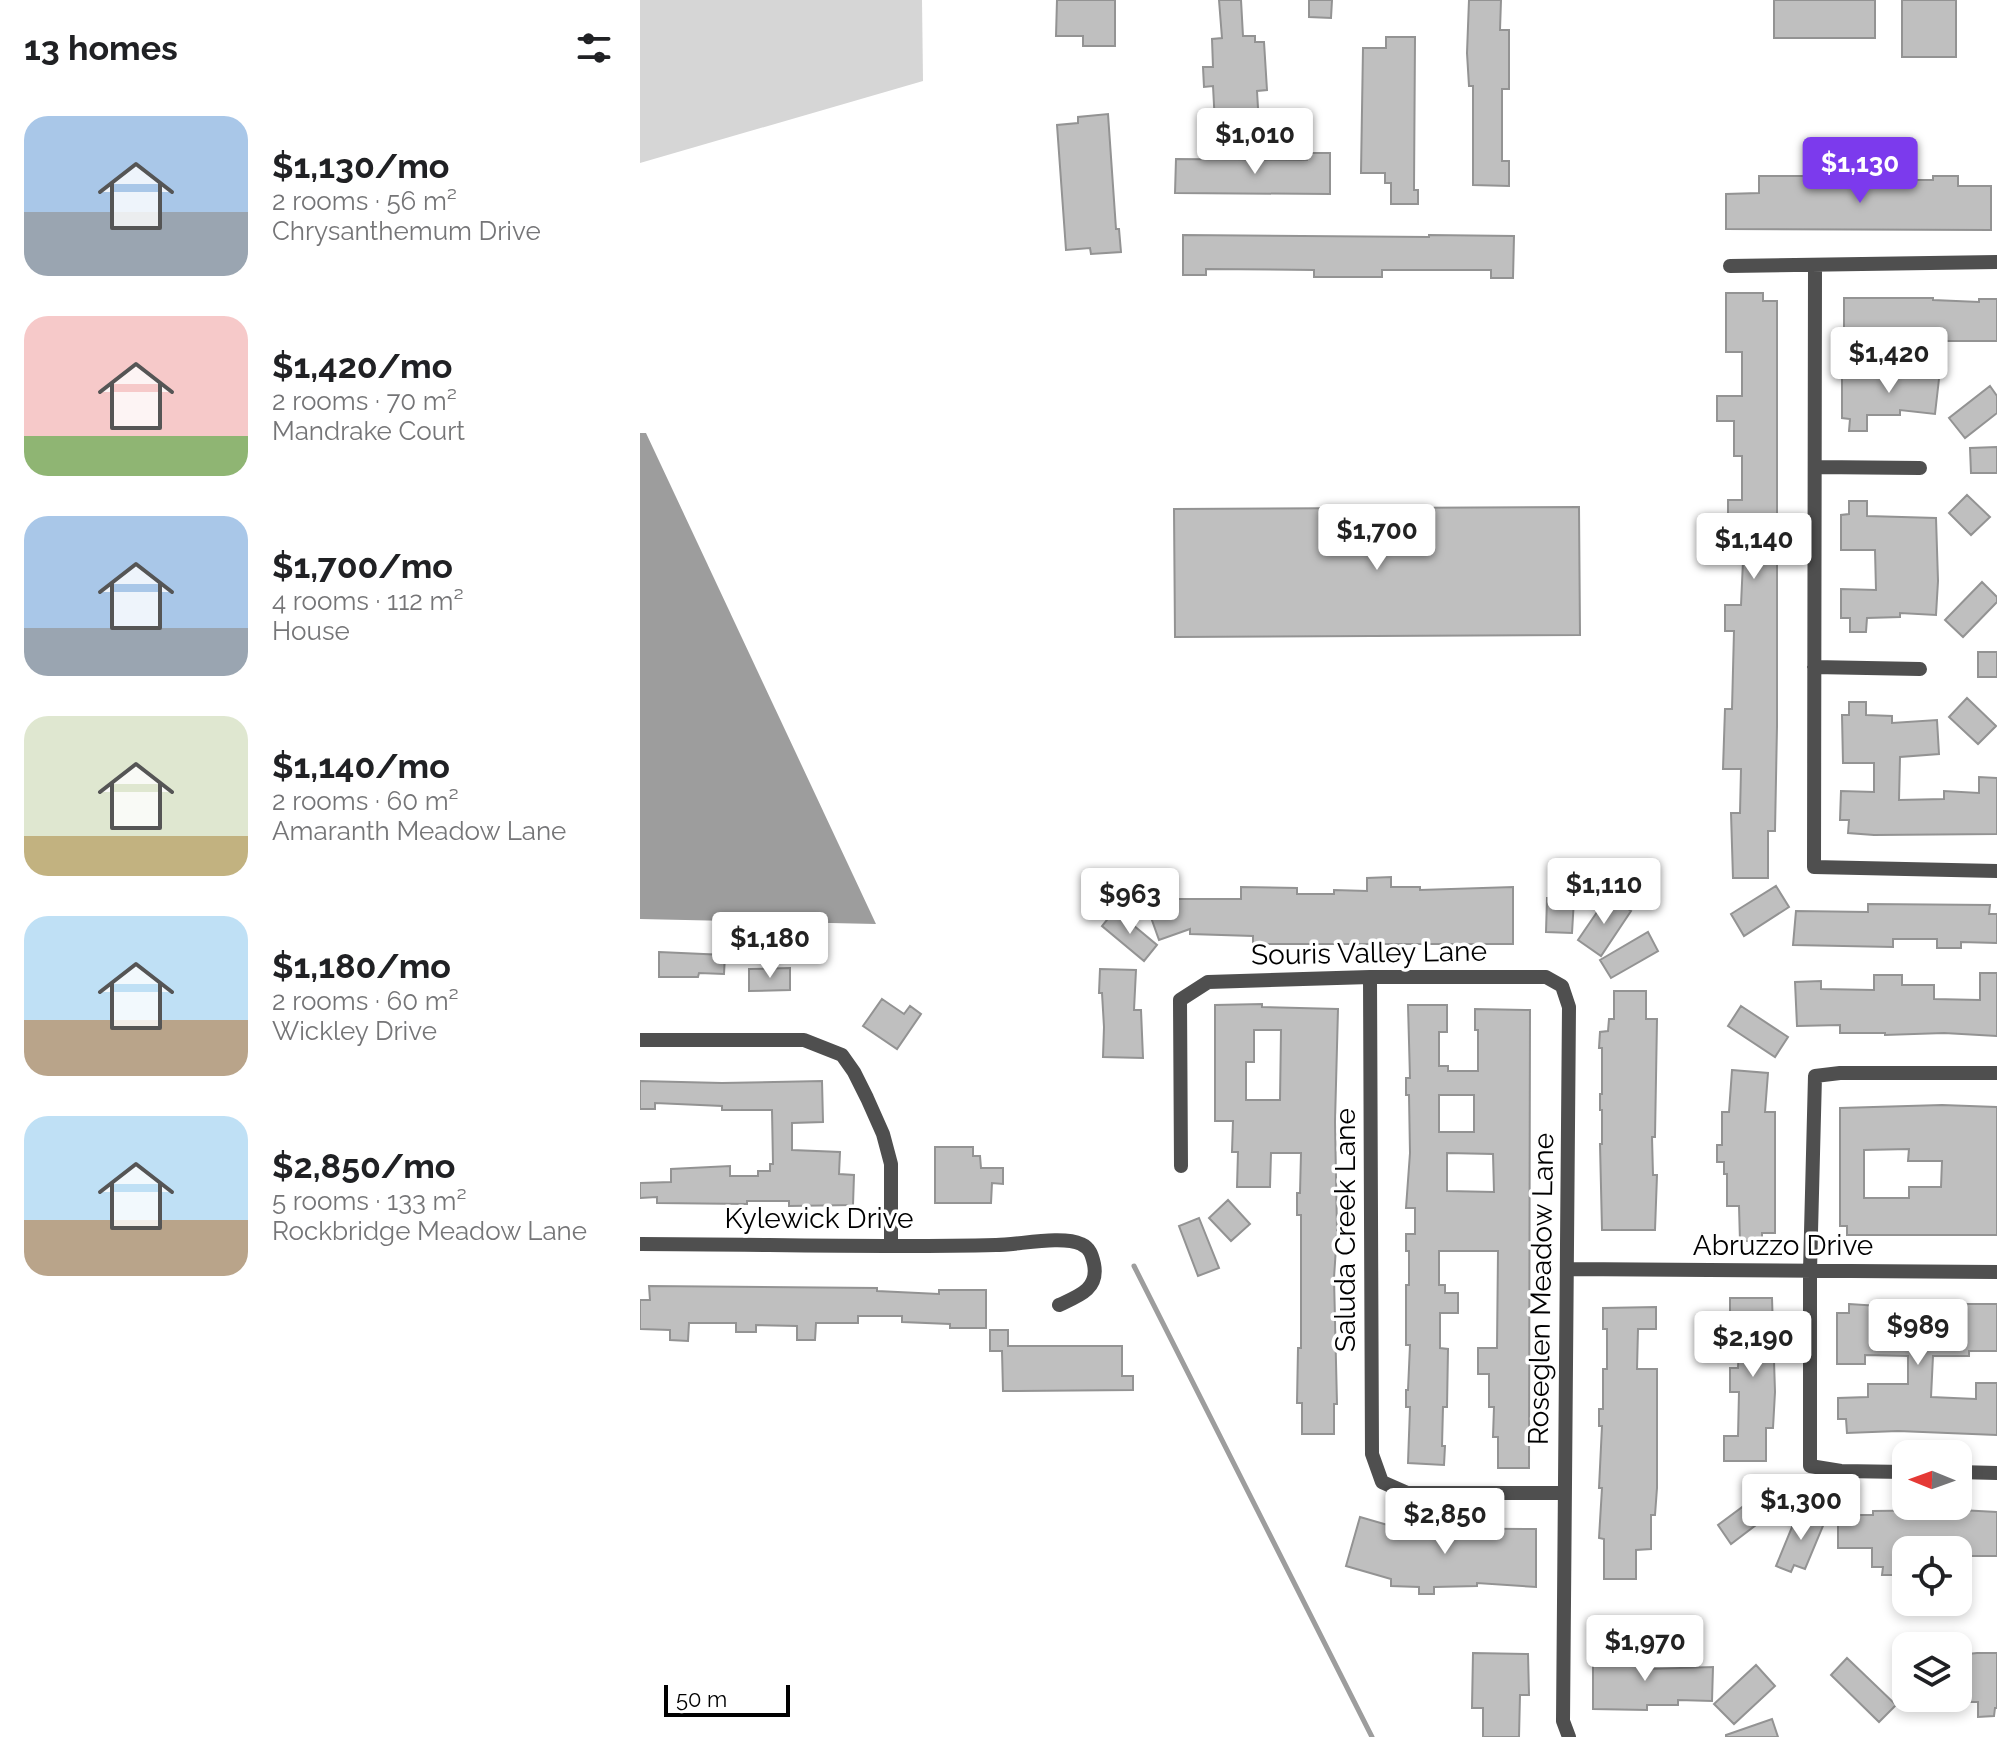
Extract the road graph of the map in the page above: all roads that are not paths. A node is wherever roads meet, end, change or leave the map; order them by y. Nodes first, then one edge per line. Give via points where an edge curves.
1 (1997, 262) edge
2 (1730, 266) dead end
3 (1815, 266) junction
4 (1815, 467) junction
5 (1920, 468) dead end
6 (1814, 667) junction
7 (1920, 669) dead end
8 (1997, 871) edge
9 (1370, 977) junction
10 (1562, 986) joint
11 (640, 1040) edge
12 (1997, 1073) edge
13 (1181, 1166) dead end
14 (640, 1244) edge
15 (891, 1245) junction
16 (1568, 1269) junction
17 (1810, 1271) junction
18 (1997, 1272) edge
19 (1059, 1305) dead end
20 (1892, 1472) edge
21 (1972, 1472) edge
22 (1997, 1473) edge
23 (1564, 1493) junction
24 (1569, 1737) edge

1 - 3 street
2 - 3 street
3 - 4 street
4 - 5 street
4 - 6 street
6 - 7 street
6 - 8 street via 1814,867
9 - 10 street, Souris Valley Lane via 1546,977
9 - 13 street, Souris Valley Lane via 1208,982 1180,1000
9 - 23 street, Saluda Creek Lane via 1372,1454 1382,1482 1407,1493
10 - 16 street, Roseglen Meadow Lane via 1569,1007
11 - 15 street via 804,1040 842,1055 867,1098 891,1164
12 - 17 street via 1815,1076
14 - 15 street, Kylewick Drive
15 - 19 street, Kylewick Drive via 1081,1244 1092,1253 1094,1282 1082,1295
16 - 17 street, Abruzzo Drive
16 - 23 street, Roseglen Meadow Lane
17 - 18 street, Abruzzo Drive
17 - 20 street via 1810,1466
21 - 22 street
23 - 24 street, Roseglen Meadow Lane via 1563,1721

